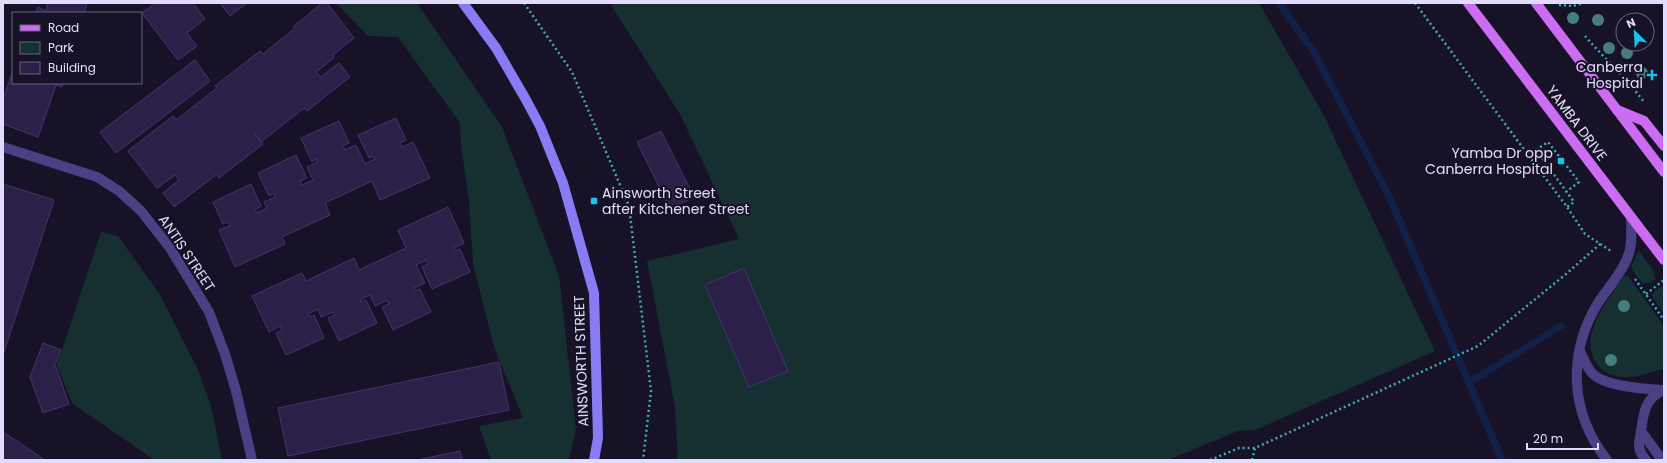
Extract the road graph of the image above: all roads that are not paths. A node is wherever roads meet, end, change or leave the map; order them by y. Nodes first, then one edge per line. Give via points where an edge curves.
1 (463, 3) edge
2 (1468, 3) edge
3 (1536, 3) edge
4 (1617, 110) junction
5 (1664, 146) edge
6 (3, 147) edge
7 (1664, 172) edge
8 (1631, 217) junction
9 (1664, 260) edge
10 (1580, 350) junction
11 (1664, 390) edge
12 (1641, 432) junction
13 (252, 460) edge
14 (594, 460) edge
15 (1607, 460) edge
16 (1646, 460) edge
17 (1662, 460) edge

1 - 14 street, AINSWORTH STREET via 496,48 525,98 540,126 563,183 594,293 598,438
2 - 8 main road, YAMBA DRIVE
3 - 4 main road
4 - 5 main road via 1644,121
4 - 7 main road
6 - 13 street, ANTIS STREET via 97,177 119,191 141,212 170,248 210,312 236,391
8 - 9 main road, YAMBA DRIVE
8 - 10 street via 1628,257 1592,314
10 - 11 street via 1590,370 1598,378 1639,388
10 - 15 street via 1577,377 1580,409 1596,447
11 - 12 street via 1655,394 1649,401 1643,415
12 - 16 street via 1639,449
12 - 17 street

